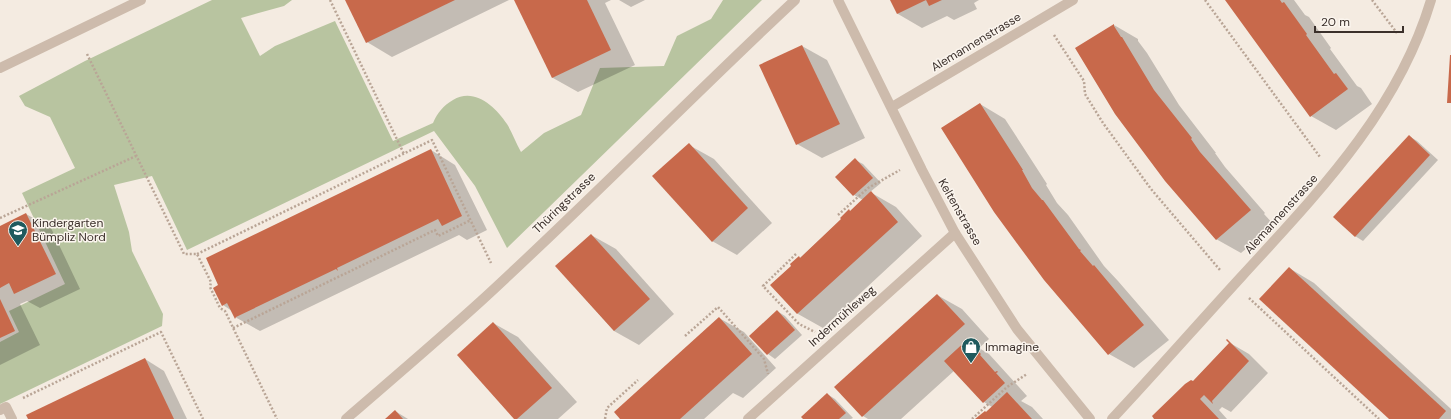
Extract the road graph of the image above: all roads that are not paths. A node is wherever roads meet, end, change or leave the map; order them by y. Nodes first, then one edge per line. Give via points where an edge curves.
1 (795, 0) edge
2 (838, 0) edge
3 (1073, 0) edge
4 (1431, 0) edge
5 (136, 1) edge
6 (0, 68) edge
7 (892, 107) junction
8 (955, 232) junction
9 (3, 408) edge
10 (12, 419) edge
11 (346, 419) edge
12 (748, 419) edge
13 (1090, 419) edge
14 (1112, 419) edge

1 - 11 street, Thüringstrasse via 481,300
2 - 7 street, Keltenstrasse
3 - 7 street, Alemannenstrasse
4 - 14 street, Alemannenstrasse via 1419,35 1399,75 1354,148 1320,190
5 - 6 street
7 - 8 street, Keltenstrasse
8 - 12 street, Indermühleweg
8 - 13 street, Keltenstrasse via 1017,329
9 - 10 street

